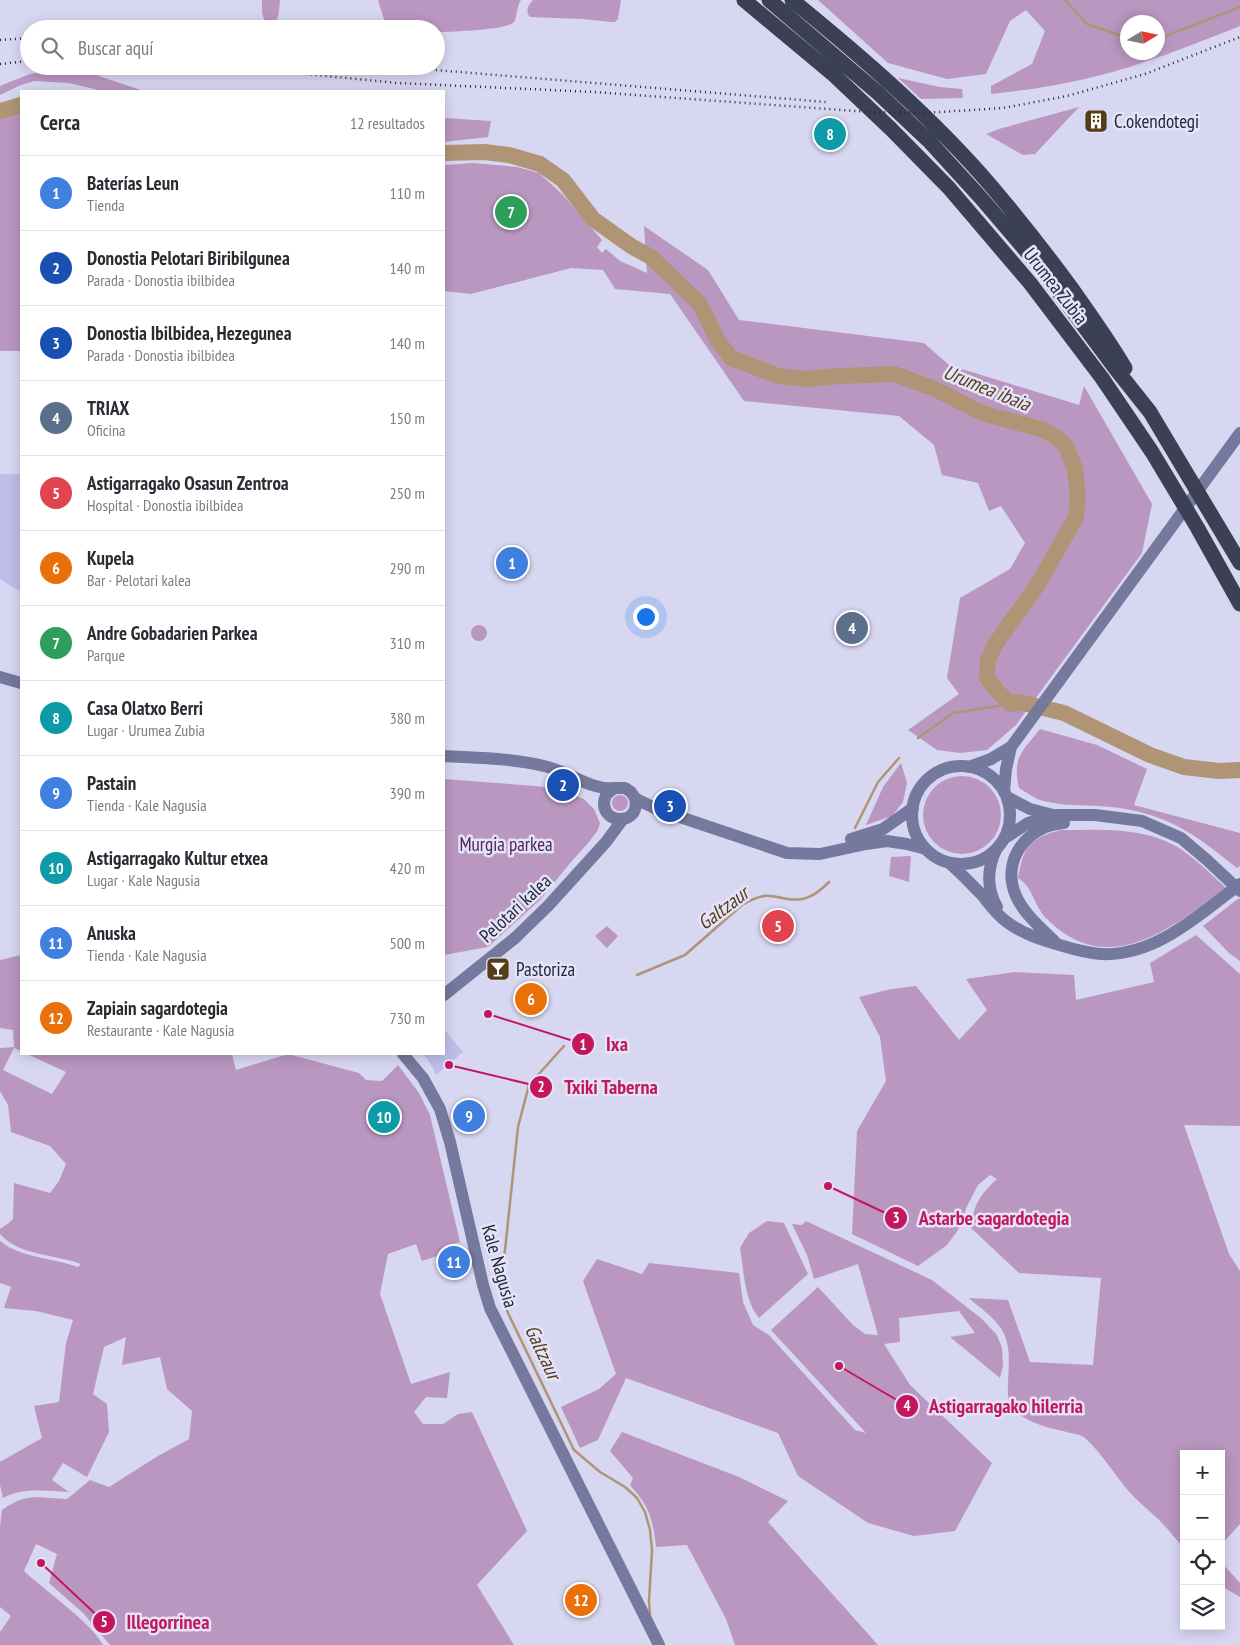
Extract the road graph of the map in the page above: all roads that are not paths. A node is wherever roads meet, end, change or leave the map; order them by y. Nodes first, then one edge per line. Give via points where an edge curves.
1 (744, 0) edge
2 (769, 0) edge
3 (794, 0) edge
4 (828, 40) junction
5 (1240, 433) edge
6 (1240, 563) edge
7 (1240, 604) edge
8 (20, 675) edge
9 (1, 677) edge
10 (20, 683) edge
11 (1011, 748) junction
12 (445, 756) edge
13 (526, 763) junction
14 (969, 767) junction
15 (614, 788) junction
16 (1006, 795) junction
17 (635, 798) junction
18 (913, 808) junction
19 (605, 809) junction
20 (659, 810) junction
21 (1055, 815) junction
22 (1095, 815) junction
23 (627, 817) junction
24 (606, 842) junction
25 (1001, 844) junction
26 (775, 849) junction
27 (926, 849) junction
28 (949, 863) junction
29 (1240, 884) edge
30 (1240, 891) edge
31 (1011, 925) junction
32 (1058, 945) junction
33 (445, 994) edge
34 (405, 1055) edge
35 (659, 1645) edge

1 - 7 highway, Urumea Zubia via 834,75 910,148 949,188 1030,283 1102,378 1152,452
2 - 4 highway
3 - 4 highway
4 - 6 highway, Urumea Zubia via 929,141 1040,267 1150,412
5 - 11 main road
8 - 9 main road
9 - 10 main road
11 - 14 main road
11 - 16 main road via 1006,769
12 - 13 main road
13 - 15 main road via 553,768 598,787
13 - 19 main road via 590,792
14 - 16 main road via 993,778
14 - 18 main road via 954,767 932,776 923,784
15 - 17 main road via 625,788
15 - 19 main road via 606,795
16 - 21 main road via 1030,809
16 - 25 main road via 1010,819
17 - 20 main road
17 - 23 main road via 635,809
18 - 26 main road via 894,823 872,833 804,850
18 - 27 main road via 916,833
19 - 23 main road via 614,819
19 - 24 main road via 610,822
20 - 23 main road
20 - 26 main road
21 - 22 main road
21 - 25 main road via 1028,823
22 - 30 main road via 1142,822 1181,838
22 - 32 main road via 1083,821 1051,824 1037,830 1020,846 1014,859 1011,874 1016,896
23 - 24 main road, Pelotari kalea
24 - 33 main road, Pelotari kalea via 515,938
25 - 28 main road via 974,863
25 - 31 main road via 991,865 990,889 998,909
26 - 27 main road via 792,854 820,854 887,841
27 - 28 main road
28 - 31 main road
29 - 32 main road via 1173,932 1138,949 1120,954 1100,954
31 - 32 main road
34 - 35 main road, Kale Nagusia via 424,1078 440,1110 482,1285 499,1326

